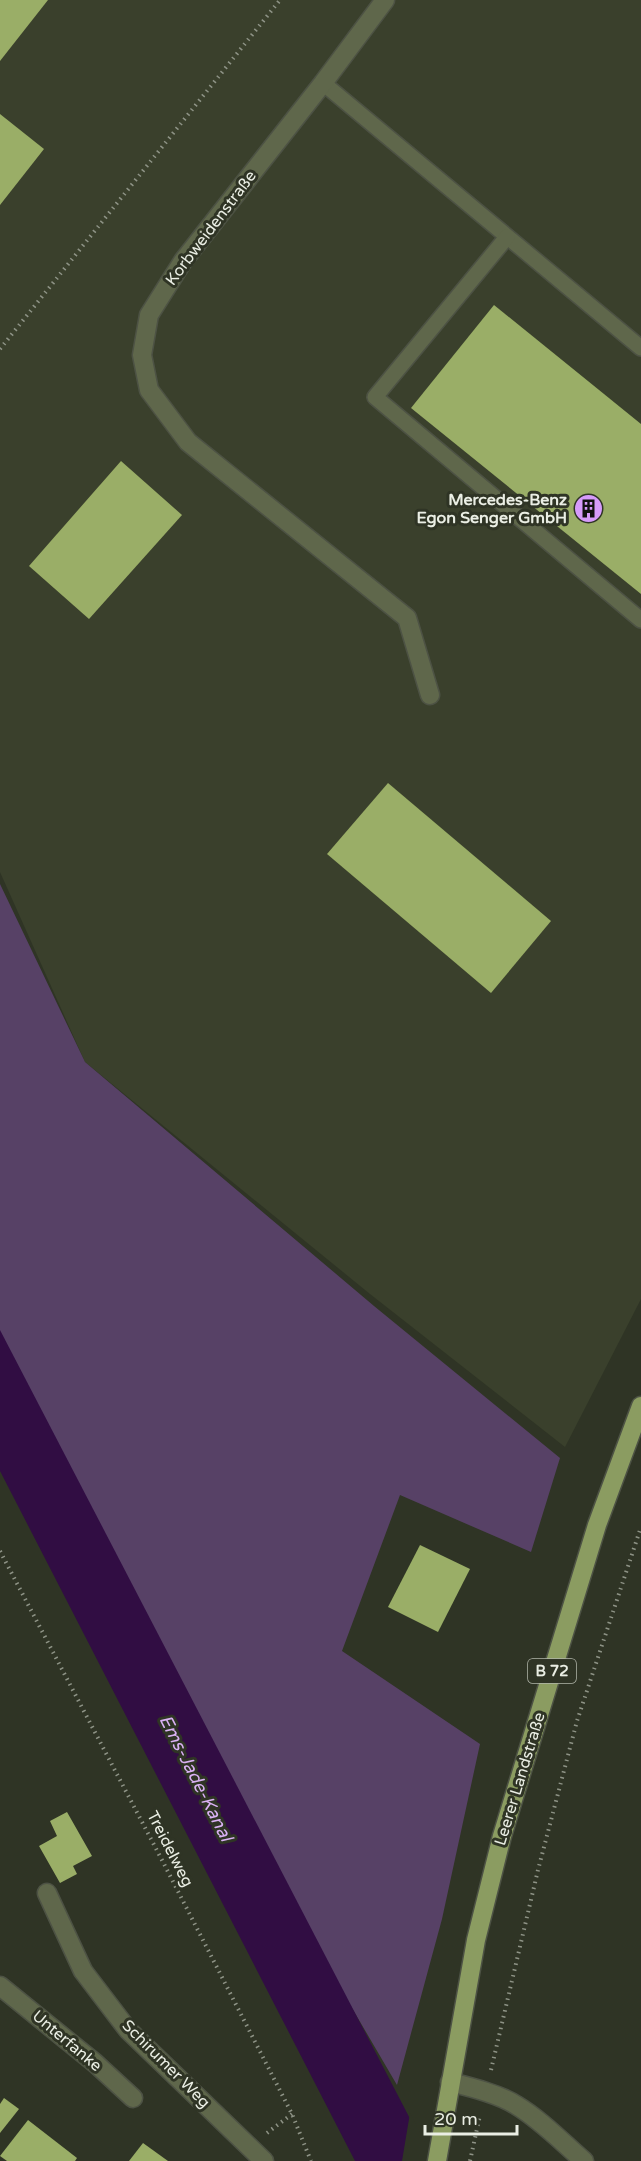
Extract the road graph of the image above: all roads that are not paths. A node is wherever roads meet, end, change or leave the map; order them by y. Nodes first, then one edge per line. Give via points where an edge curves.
1 (385, 0) edge
2 (323, 83) junction
3 (507, 237) junction
4 (641, 348) edge
5 (641, 620) edge
6 (430, 695) dead end
7 (641, 1406) edge
8 (47, 1893) dead end
9 (0, 1986) edge
10 (449, 2090) junction
11 (133, 2098) dead end
12 (264, 2161) edge
13 (437, 2161) edge
14 (584, 2161) edge

1 - 2 street, Korbweidenstraße
2 - 3 lane
2 - 6 street, Korbweidenstraße via 183,261 149,315 142,355 149,390 188,442 408,618
3 - 4 lane
3 - 5 lane via 375,397
7 - 10 main road, Leerer Landstraße / B 72 via 597,1525 502,1836 476,1940
8 - 12 street, Schirumer Weg via 83,1971 128,2030
9 - 11 street, Unterfanke
10 - 13 main road, Leerer Landstraße / B 72
10 - 14 street via 486,2093 515,2104

